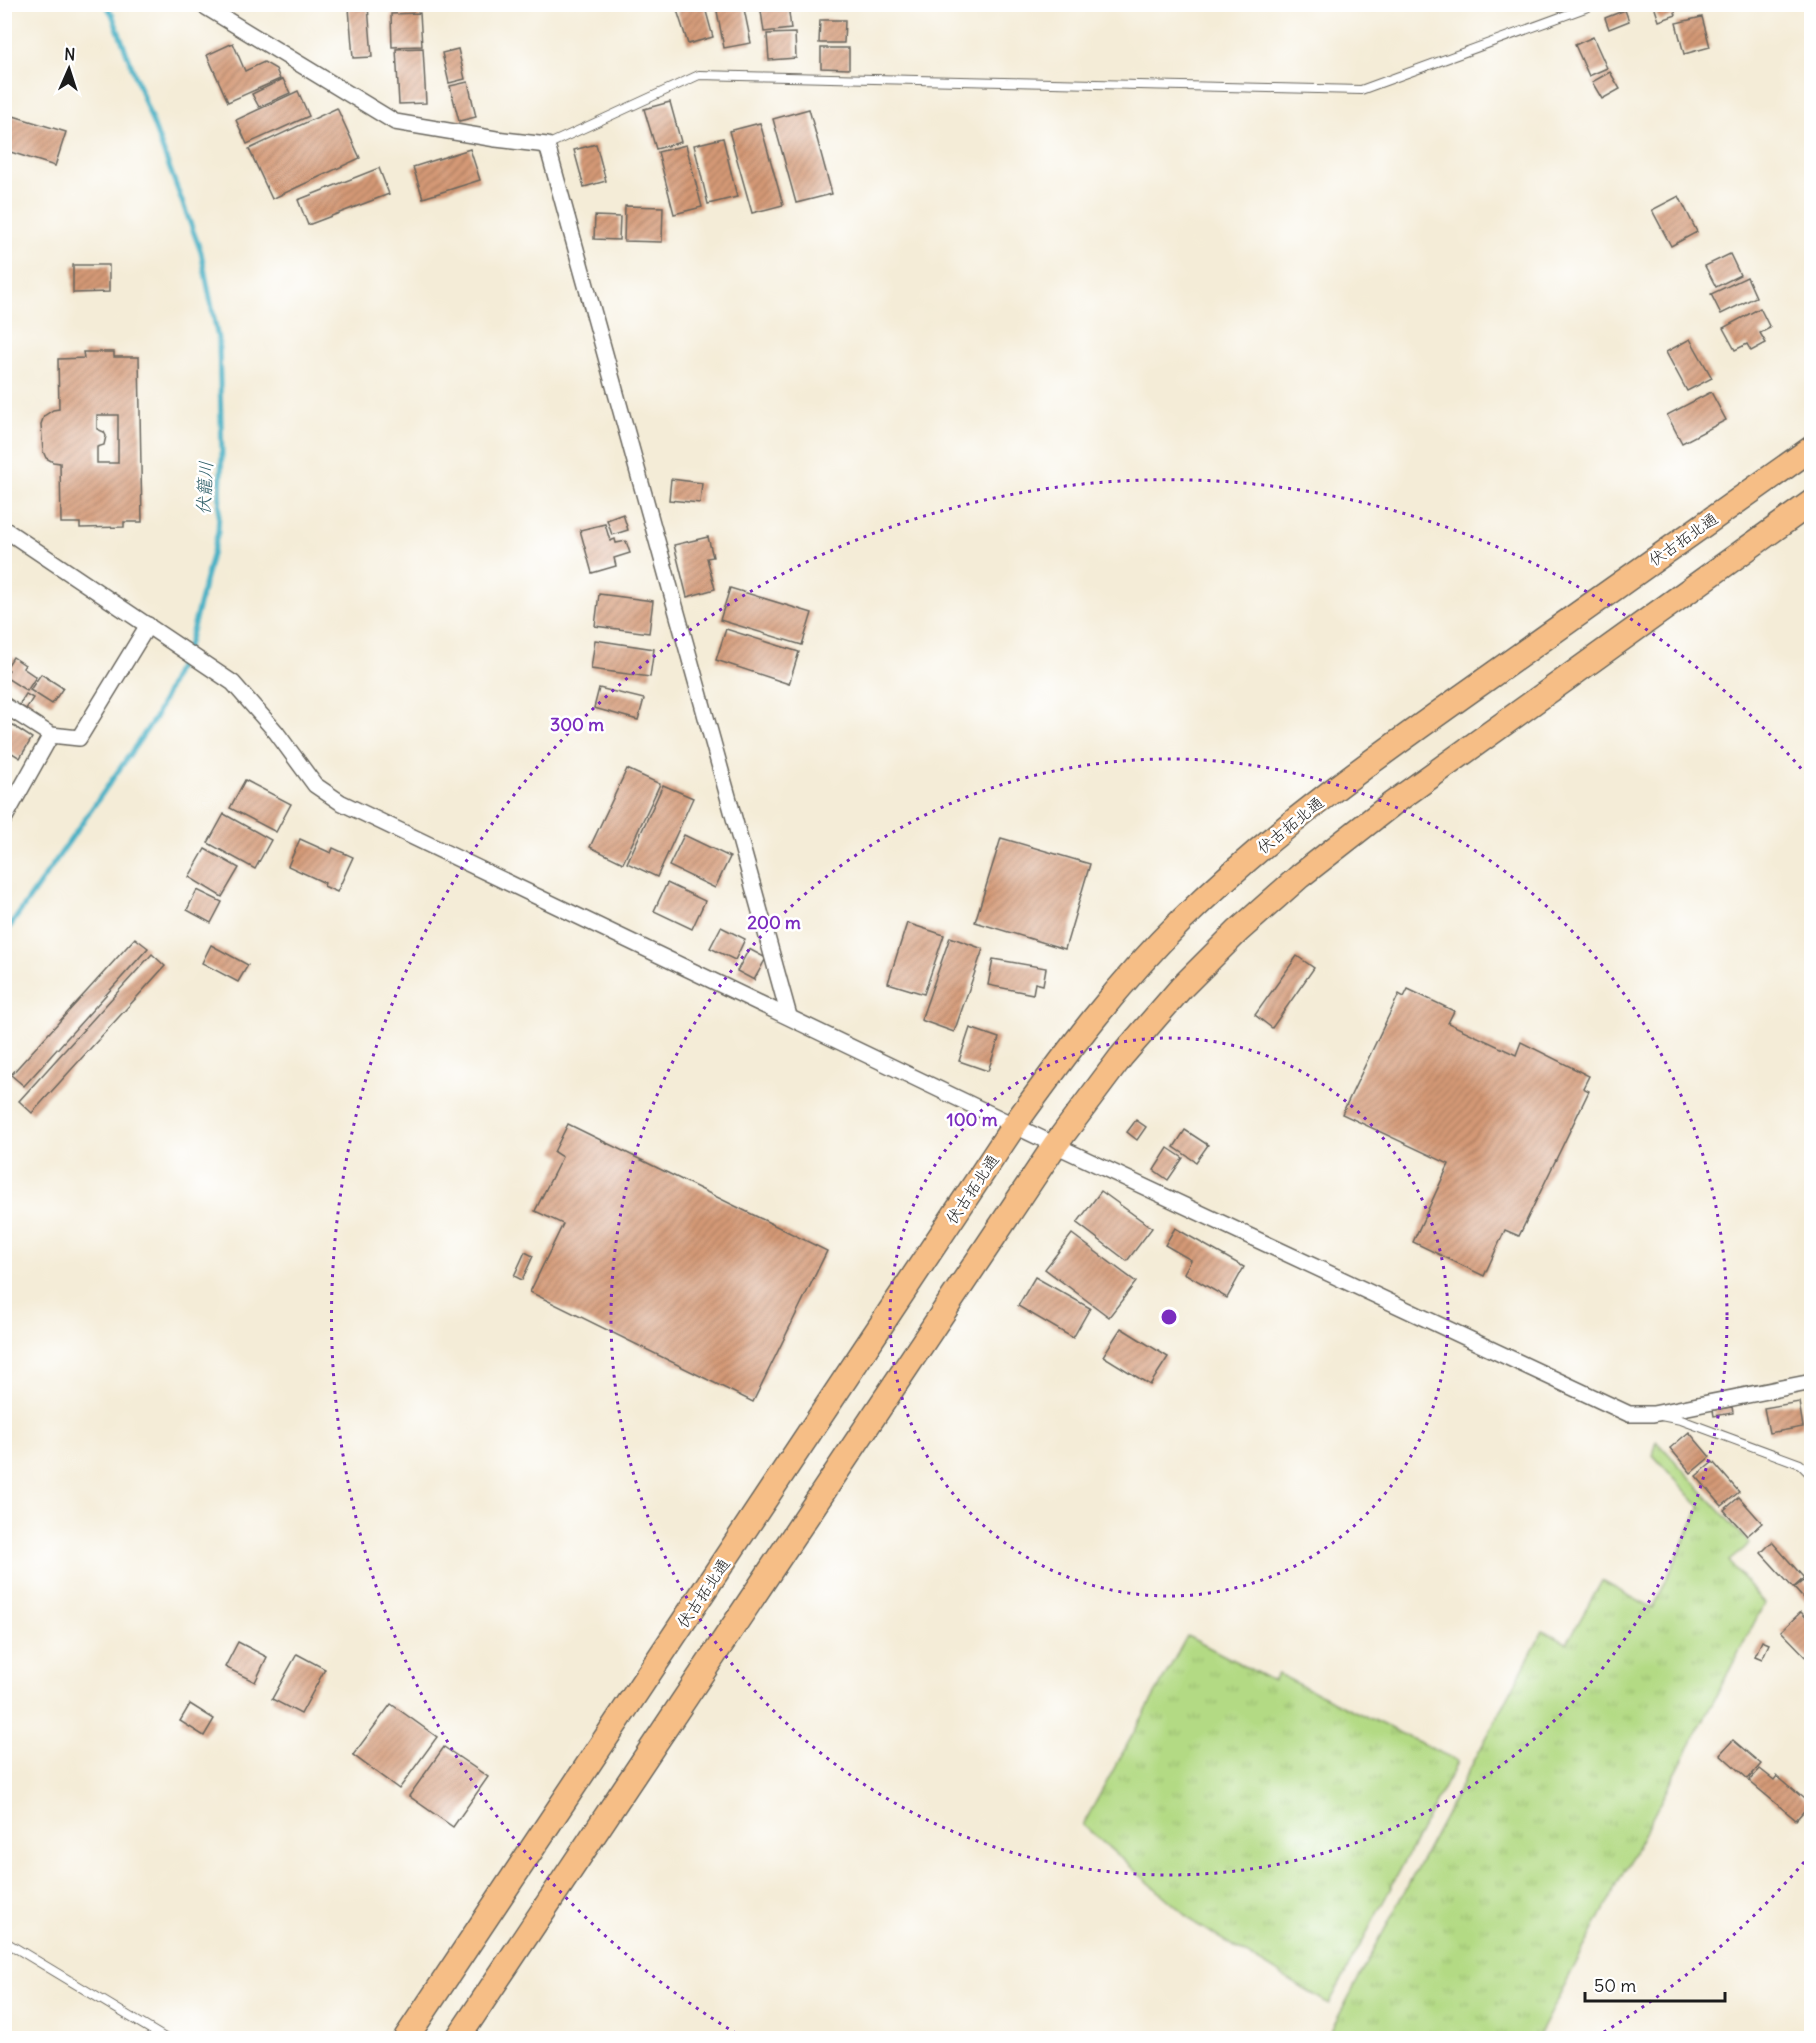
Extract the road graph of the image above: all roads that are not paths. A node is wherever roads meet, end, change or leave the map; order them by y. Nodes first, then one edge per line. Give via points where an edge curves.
1 (201, 4) edge
2 (1596, 4) edge
3 (547, 145) junction
4 (1812, 448) edge
5 (1812, 502) edge
6 (4, 530) edge
7 (153, 629) junction
8 (4, 705) edge
9 (51, 735) junction
10 (4, 819) edge
11 (789, 1016) junction
12 (1014, 1124) junction
13 (1055, 1145) junction
14 (1812, 1382) edge
15 (1653, 1414) junction
16 (1812, 1476) edge
17 (4, 1941) edge
18 (165, 2038) edge
19 (406, 2038) edge
20 (458, 2038) edge

1 - 3 street via 395,122
2 - 3 lane via 1361,90 699,75
3 - 11 street
4 - 12 main road, 伏古拓北通 via 1425,722 1247,860 1181,921 1126,980
5 - 13 main road via 1392,804 1300,876 1181,988 1121,1056
6 - 7 street
7 - 9 street via 79,738
7 - 11 street via 233,683 315,785 340,802
8 - 9 street
9 - 10 street
11 - 12 street
12 - 13 street
12 - 19 main road, 伏古拓北通
13 - 15 street via 1629,1414
13 - 20 main road
14 - 15 street
15 - 16 lane via 1681,1420 1800,1464
17 - 18 lane

